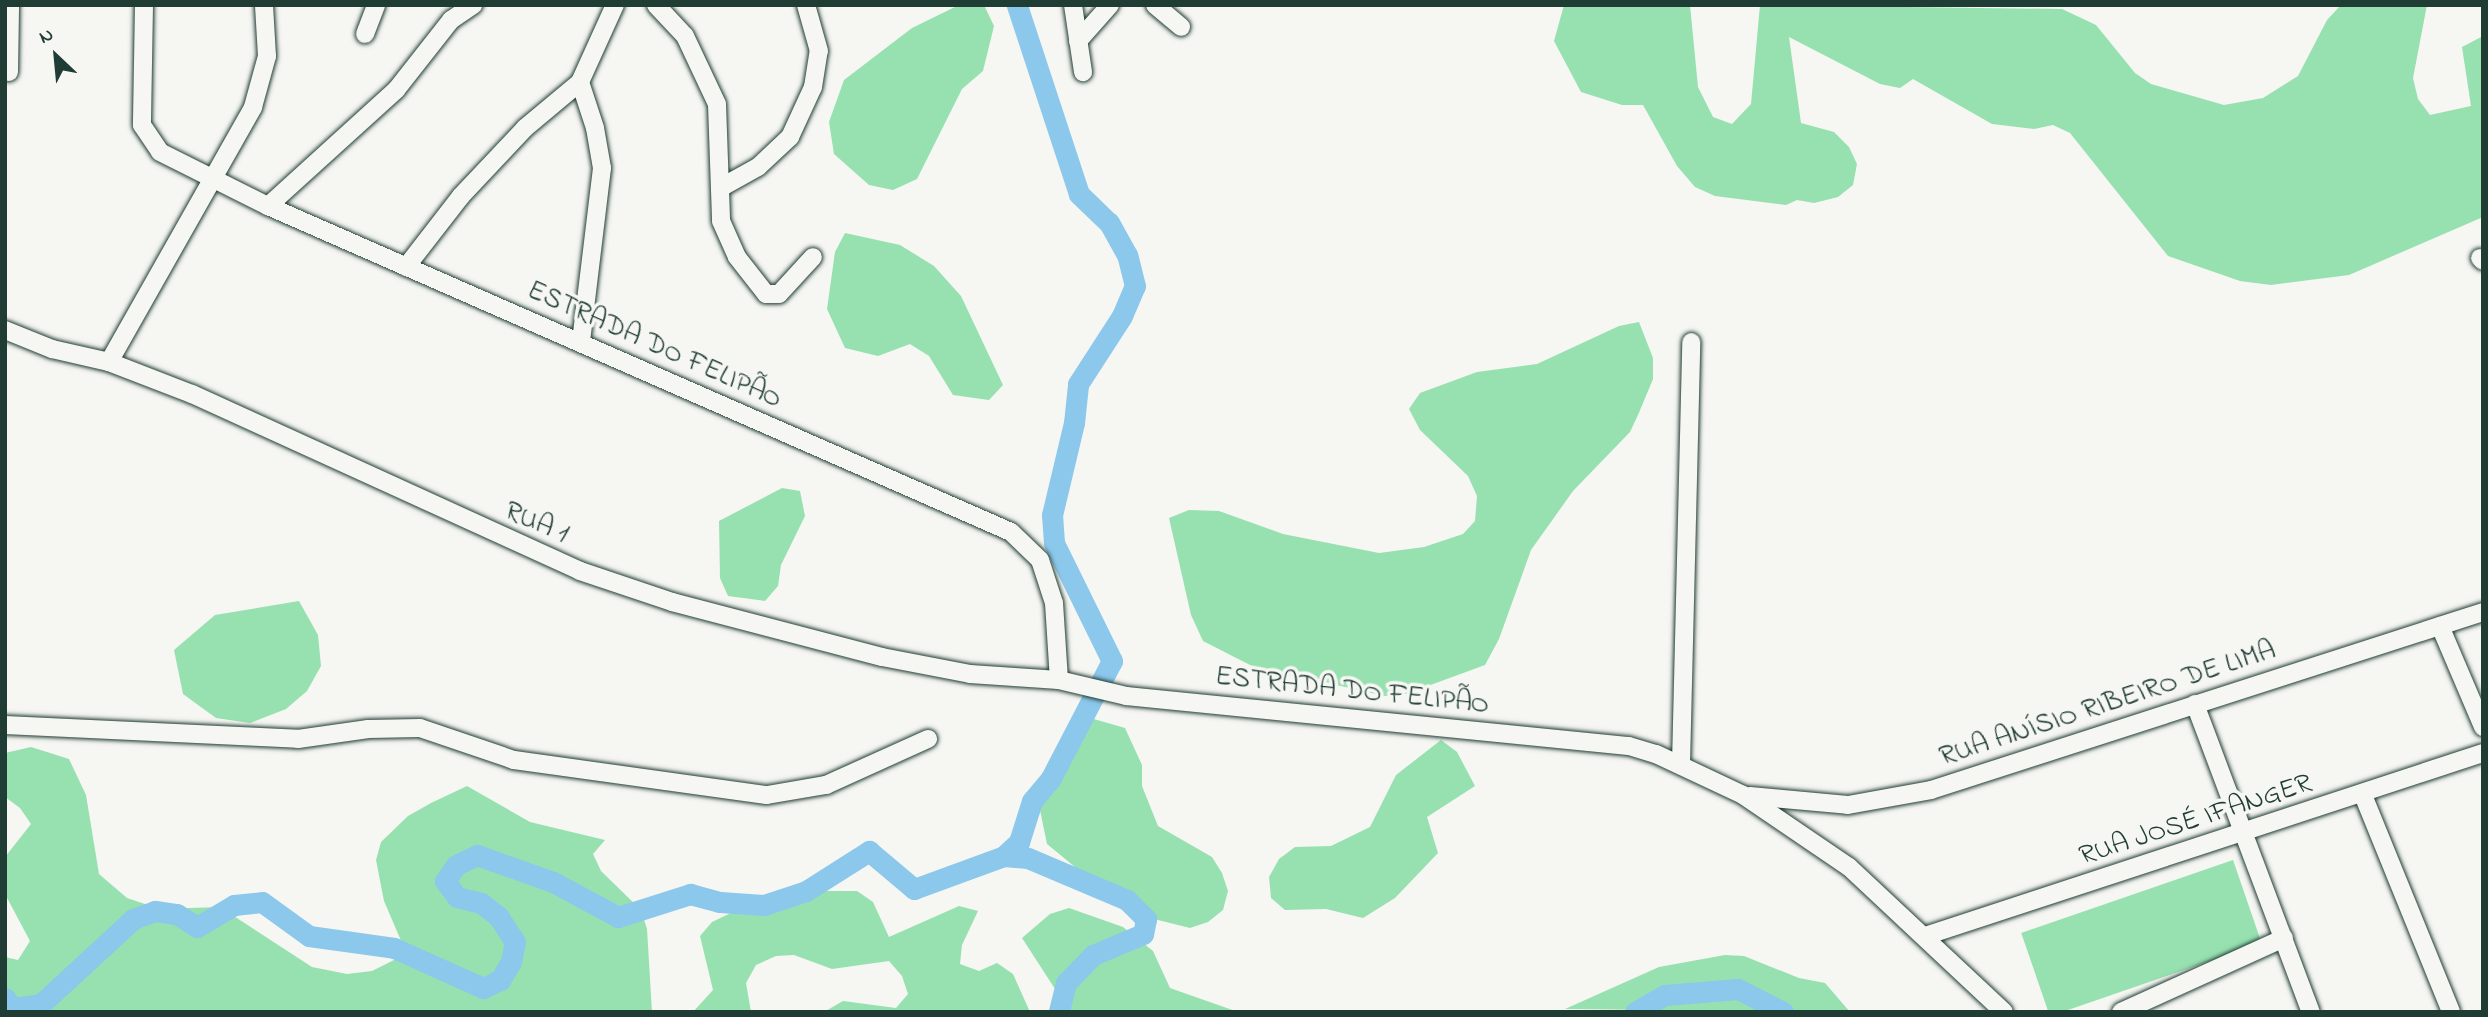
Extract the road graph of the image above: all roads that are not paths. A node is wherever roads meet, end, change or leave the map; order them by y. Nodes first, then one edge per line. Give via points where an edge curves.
1 (10, 5) edge
2 (144, 5) edge
3 (264, 5) edge
4 (376, 5) edge
5 (473, 5) edge
6 (615, 5) edge
7 (656, 5) edge
8 (806, 5) edge
9 (1073, 5) edge
10 (1110, 5) edge
11 (1155, 5) edge
12 (446, 13) edge
13 (1181, 27) dead end
14 (365, 34) dead end
15 (1078, 41) junction
16 (9, 72) dead end
17 (1083, 72) dead end
18 (580, 82) junction
19 (214, 177) junction
20 (720, 188) junction
21 (268, 206) junction
22 (813, 257) dead end
23 (406, 267) junction
24 (5, 330) edge
25 (581, 341) junction
26 (1691, 342) dead end
27 (109, 362) junction
28 (2483, 612) edge
29 (2440, 626) junction
30 (1065, 681) junction
31 (2195, 704) junction
32 (5, 725) edge
33 (2483, 727) edge
34 (928, 739) dead end
35 (2483, 753) edge
36 (1681, 764) junction
37 (2363, 794) junction
38 (1743, 795) junction
39 (2241, 834) junction
40 (1925, 936) junction
41 (2284, 938) junction
42 (2004, 1012) edge
43 (2121, 1012) edge
44 (2311, 1012) edge
45 (2451, 1012) edge

1 - 16 street
2 - 19 street, ESTRADA DO FELIPÃO via 142,125 160,152
3 - 19 street via 267,56 257,94
4 - 14 street
5 - 12 street
6 - 18 street
7 - 20 street via 685,36 717,104
8 - 20 street via 819,51 813,87 790,137 758,167
9 - 15 street
10 - 15 street
11 - 13 street
12 - 21 street via 396,90
15 - 17 street
18 - 23 street via 525,128 461,196
18 - 25 street via 602,168
19 - 21 street, ESTRADA DO FELIPÃO
19 - 27 street
20 - 22 street via 721,221 737,257 766,294 779,294
21 - 23 street, ESTRADA DO FELIPÃO
23 - 25 street, ESTRADA DO FELIPÃO
24 - 27 street, RUA 1 via 52,349
25 - 30 street, ESTRADA DO FELIPÃO via 1012,532 1040,560 1054,603
26 - 36 street
27 - 30 street, RUA 1 via 192,394 579,571 659,598 882,657 970,674
28 - 29 street, RUA ANÍSIO RIBEIRO DE LIMA
29 - 31 street, RUA ANÍSIO RIBEIRO DE LIMA
29 - 33 street
30 - 36 street, ESTRADA DO FELIPÃO via 1126,696 1629,746
31 - 38 street, RUA ANÍSIO RIBEIRO DE LIMA via 1931,790 1875,803 1816,804
31 - 39 street
32 - 34 street via 298,739 368,729 420,728 514,760 767,795 827,785
35 - 37 street, RUA JOSÉ IFANGER
36 - 38 street, ESTRADA DO FELIPÃO
37 - 39 street, RUA JOSÉ IFANGER
37 - 45 street
38 - 40 street via 1849,867
39 - 40 street, RUA JOSÉ IFANGER
39 - 41 street
40 - 42 street
41 - 43 street
41 - 44 street

